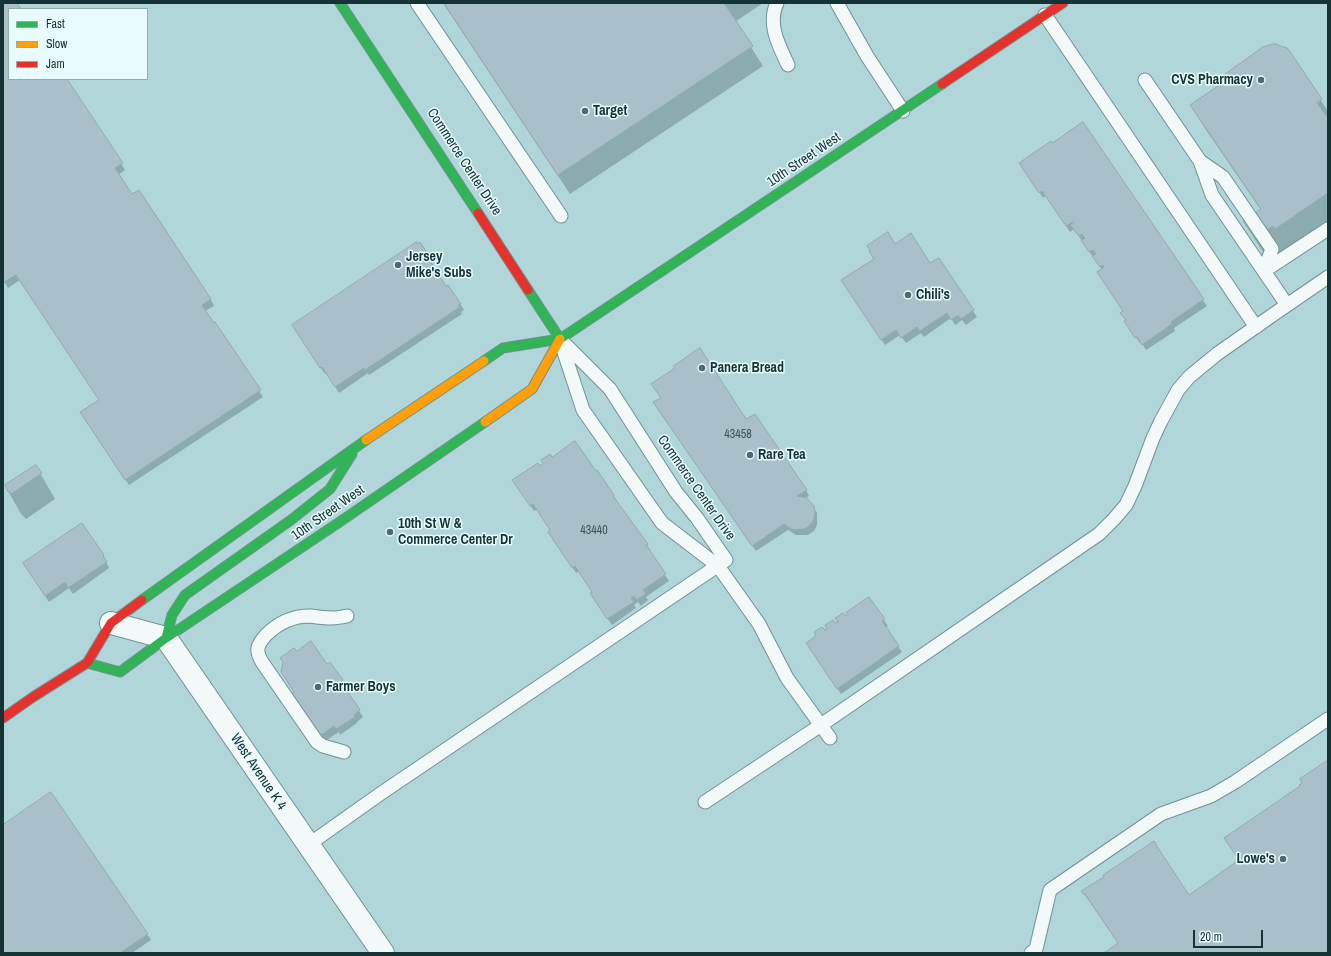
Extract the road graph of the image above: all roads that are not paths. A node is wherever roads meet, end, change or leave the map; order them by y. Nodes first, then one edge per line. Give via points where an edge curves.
1 (340, 3) edge
2 (417, 3) edge
3 (777, 3) edge
4 (837, 3) edge
5 (1063, 3) edge
6 (1045, 15) junction
7 (788, 65) dead end
8 (1145, 80) dead end
9 (903, 111) junction
10 (1200, 161) junction
11 (560, 216) dead end
12 (1328, 228) edge
13 (1264, 272) junction
14 (1328, 277) edge
15 (1287, 305) junction
16 (1256, 327) junction
17 (560, 339) junction
18 (358, 445) junction
19 (718, 566) junction
20 (347, 616) dead end
21 (111, 623) junction
22 (166, 638) junction
23 (87, 663) junction
24 (3, 718) edge
25 (1328, 719) edge
26 (821, 725) junction
27 (830, 738) dead end
28 (344, 752) dead end
29 (705, 802) dead end
30 (308, 845) junction
31 (383, 953) edge
32 (1031, 953) edge

1 - 17 main road, Commerce Center Drive
2 - 11 lane
3 - 7 lane via 774,26
4 - 9 lane via 867,56
5 - 6 main road, 10th Street West
6 - 9 main road, 10th Street West
6 - 16 lane
8 - 10 lane
9 - 17 main road, 10th Street West
10 - 13 lane via 1212,195
10 - 13 lane via 1223,178 1272,249
12 - 13 lane
13 - 15 lane
14 - 15 lane
15 - 16 lane
16 - 26 lane via 1207,362 1178,390 1153,438 1126,505 1099,534
17 - 18 main road, 10th Street West via 503,348
17 - 19 lane, Commerce Center Drive via 584,410 662,523
17 - 19 lane, Commerce Center Drive via 610,389 676,492 698,518 726,560
17 - 22 main road, 10th Street West via 532,389 344,520
18 - 21 main road, 10th Street West
18 - 22 main road via 330,489 291,520 185,595 172,615
19 - 26 lane via 759,624 787,678
19 - 30 lane
20 - 28 lane via 293,618 271,631 258,647 262,662 317,742
21 - 22 street
21 - 23 main road, 10th Street West
22 - 23 main road, 10th Street West via 120,672
22 - 30 street, West Avenue K 4
23 - 24 main road, 10th Street West
25 - 32 lane via 1217,793 1161,814 1050,890 1036,949
26 - 27 lane
26 - 29 lane
30 - 31 street, West Avenue K 4

